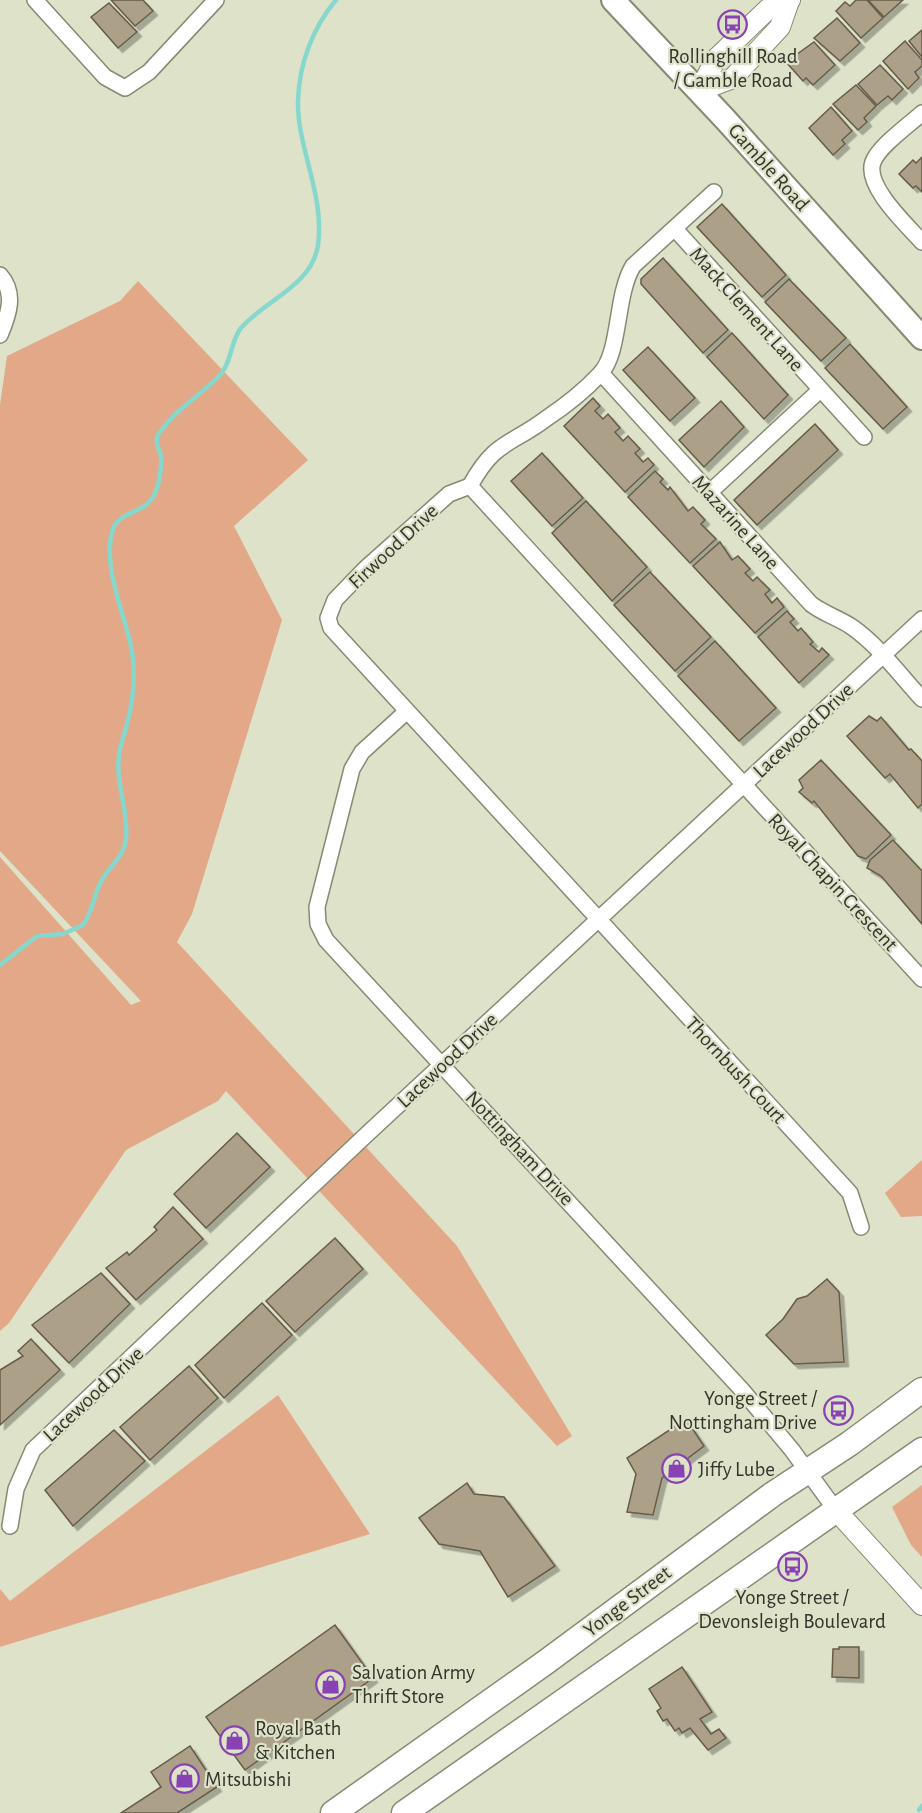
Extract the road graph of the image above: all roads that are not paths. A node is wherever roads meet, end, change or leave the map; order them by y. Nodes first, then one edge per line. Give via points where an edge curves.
1 (34, 0) edge
2 (216, 0) edge
3 (613, 0) edge
4 (790, 0) edge
5 (699, 91) junction
6 (922, 113) edge
7 (714, 192) dead end
8 (675, 229) junction
9 (922, 242) edge
10 (0, 274) edge
11 (0, 335) edge
12 (922, 338) edge
13 (601, 373) junction
14 (820, 390) junction
15 (864, 437) dead end
16 (471, 486) junction
17 (710, 492) junction
18 (922, 619) edge
19 (882, 656) junction
20 (922, 699) edge
21 (406, 712) junction
22 (744, 785) junction
23 (599, 920) junction
24 (922, 980) edge
25 (442, 1065) junction
26 (861, 1227) dead end
27 (922, 1390) edge
28 (922, 1450) edge
29 (808, 1472) junction
30 (835, 1509) junction
31 (10, 1526) dead end
32 (922, 1605) edge
33 (333, 1813) edge
34 (404, 1813) edge

1 - 2 street via 105,77 125,88 148,72
3 - 5 main road, Gamble Road
4 - 5 street via 768,9 716,59
5 - 12 main road, Gamble Road
6 - 9 street via 873,163 874,183
7 - 8 street, Mack Clement Lane
8 - 13 street, Mack Clement Lane via 633,266 624,281 613,345
8 - 14 street, Mack Clement Lane
10 - 11 street via 9,284 10,297
13 - 16 street, Mack Clement Lane via 547,419 499,447 482,465
13 - 17 street, Mazarine Lane
14 - 15 street, Mack Clement Lane
14 - 17 street, Mack Clement Lane
16 - 21 street, Firwood Drive via 449,494 366,568 335,600 328,618 331,628
16 - 22 street
17 - 19 street, Mazarine Lane via 811,604 853,628
18 - 19 street, Lacewood Drive
19 - 20 street
19 - 22 street, Lacewood Drive
21 - 23 street, Firwood Drive
21 - 25 street, Nottingham Drive via 362,752 352,769 317,907 318,924 326,940
22 - 23 street, Lacewood Drive
22 - 24 street, Royal Chapin Crescent
23 - 25 street, Lacewood Drive
23 - 26 street, Thornbush Court via 850,1193
25 - 29 street, Nottingham Drive via 728,1375
25 - 31 street, Lacewood Drive via 33,1450 16,1488
27 - 29 main road, Yonge Street
28 - 30 main road, Yonge Street
29 - 30 street, Nottingham Drive
29 - 33 main road, Yonge Street
30 - 32 street
30 - 34 main road, Yonge Street

